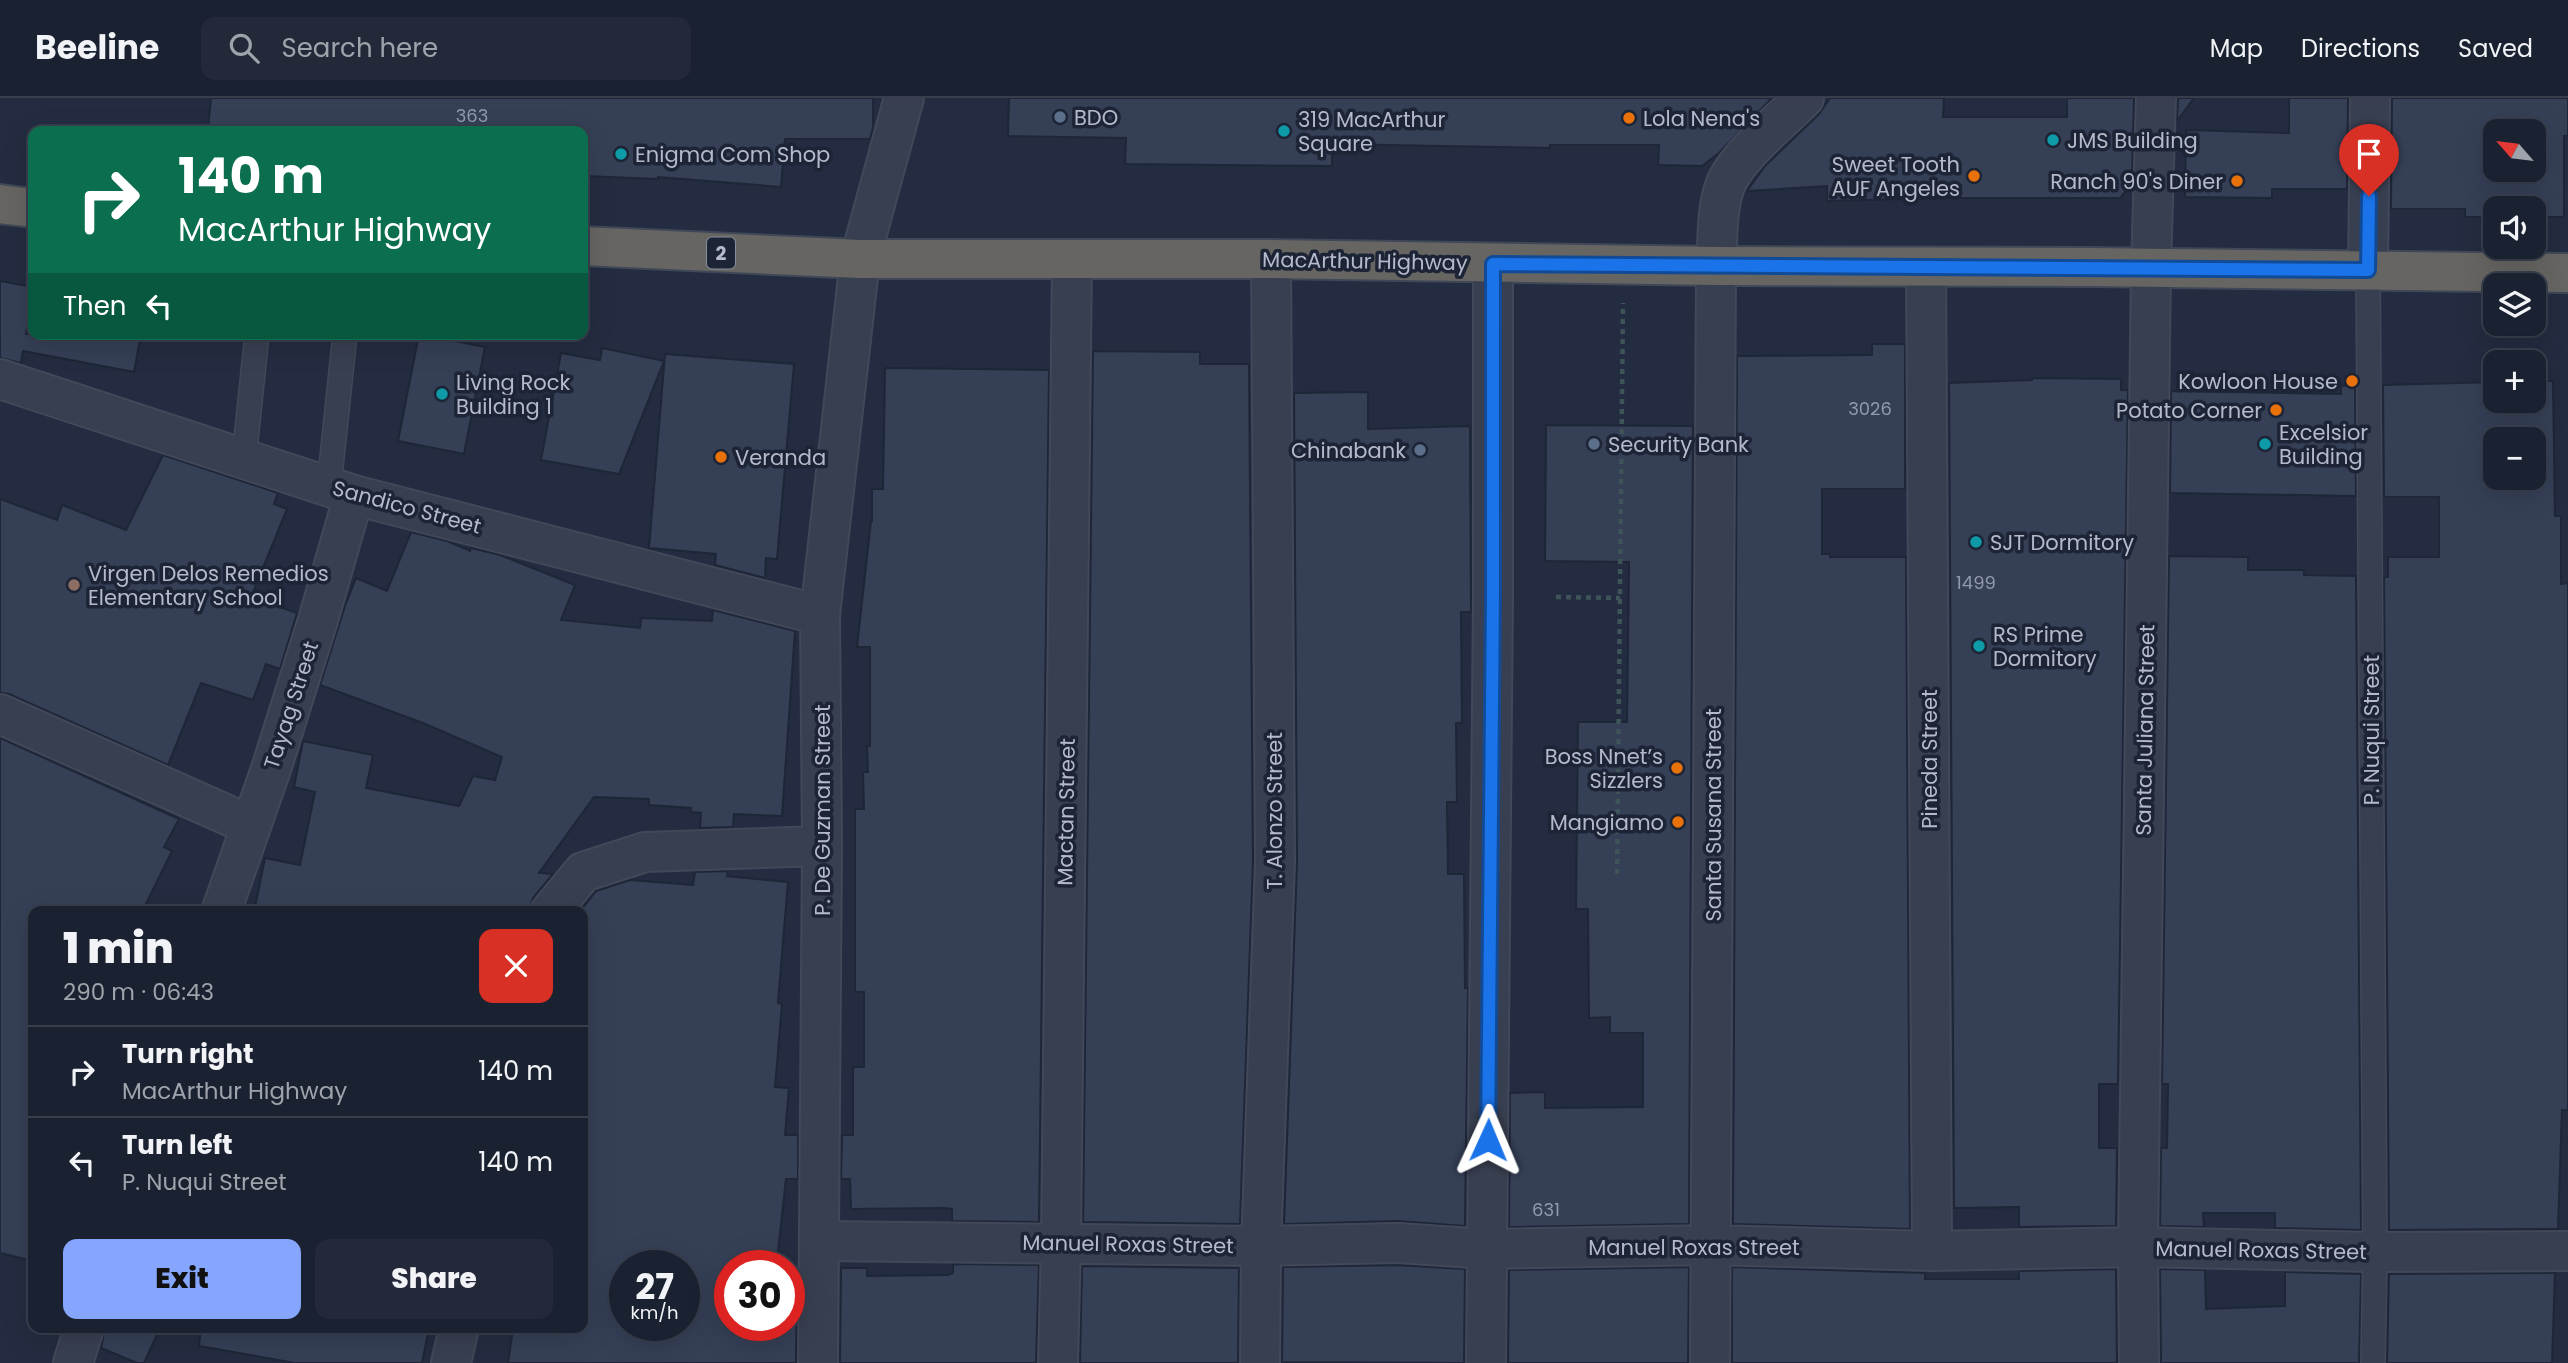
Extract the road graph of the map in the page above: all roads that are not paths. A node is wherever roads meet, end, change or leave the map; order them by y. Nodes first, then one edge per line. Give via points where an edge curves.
1 (904, 98) edge
2 (1804, 98) edge
3 (2156, 98) edge
4 (2370, 98) edge
5 (0, 204) edge
6 (28, 207) edge
7 (588, 246) edge
8 (860, 259) junction
9 (1271, 259) junction
10 (1072, 260) junction
11 (1493, 264) junction
12 (1716, 266) junction
13 (1926, 267) junction
14 (2151, 268) junction
15 (2368, 270) junction
16 (2568, 273) edge
17 (256, 340) edge
18 (345, 340) edge
19 (0, 379) edge
20 (244, 459) junction
21 (342, 491) junction
22 (820, 615) junction
23 (0, 715) edge
24 (250, 825) junction
25 (822, 846) junction
26 (223, 906) edge
27 (555, 906) edge
28 (820, 1241) junction
29 (1061, 1242) junction
30 (1261, 1245) junction
31 (1711, 1245) junction
32 (2138, 1247) junction
33 (1487, 1249) junction
34 (1932, 1251) junction
35 (2568, 1251) edge
36 (2375, 1252) junction
37 (82, 1333) edge
38 (458, 1333) edge
39 (73, 1363) edge
40 (451, 1363) edge
41 (818, 1363) edge
42 (1058, 1363) edge
43 (1260, 1363) edge
44 (1486, 1363) edge
45 (1710, 1363) edge
46 (2139, 1363) edge
47 (2373, 1363) edge

1 - 8 street, P. De Guzman Street
2 - 12 street, Santa Susana Street via 1736,166 1726,183
3 - 14 street, Santa Juliana Street
4 - 15 street, P. Nuqui Street
5 - 6 highway
7 - 8 highway, MacArthur Highway / 2
8 - 10 highway, MacArthur Highway / 2
8 - 22 street, P. De Guzman Street
9 - 10 highway, MacArthur Highway / 2
9 - 11 highway, MacArthur Highway / 2
9 - 30 street, T. Alonzo Street via 1275,862
10 - 29 street, Mactan Street
11 - 12 highway, MacArthur Highway / 2
11 - 33 street
12 - 13 highway, MacArthur Highway / 2
12 - 31 street, Santa Susana Street
13 - 14 highway, MacArthur Highway / 2
13 - 34 street, Pineda Street
14 - 15 highway, MacArthur Highway / 2
14 - 32 street, Santa Juliana Street
15 - 16 highway, MacArthur Highway / 2
15 - 36 lane, P. Nuqui Street
17 - 20 lane
18 - 21 lane
19 - 20 street, Sandico Street
20 - 21 street, Sandico Street
21 - 22 street, Sandico Street
21 - 24 street, Tayag Street via 310,645
22 - 25 street, P. De Guzman Street
23 - 24 street
24 - 26 street, Tayag Street
25 - 27 street via 645,852 583,872
25 - 28 street, P. De Guzman Street
28 - 29 street, Manuel Roxas Street
28 - 41 street, P. De Guzman Street
29 - 30 street, Manuel Roxas Street
29 - 42 street, Mactan Street
30 - 33 street, Manuel Roxas Street via 1398,1243
30 - 43 street, T. Alonzo Street
31 - 33 street, Manuel Roxas Street
31 - 34 street, Manuel Roxas Street
31 - 45 street, Santa Susana Street
32 - 34 street, Manuel Roxas Street
32 - 36 street, Manuel Roxas Street
32 - 46 street, Santa Juliana Street
33 - 44 street
35 - 36 street, Manuel Roxas Street
36 - 47 lane, P. Nuqui Street
37 - 39 street
38 - 40 street

